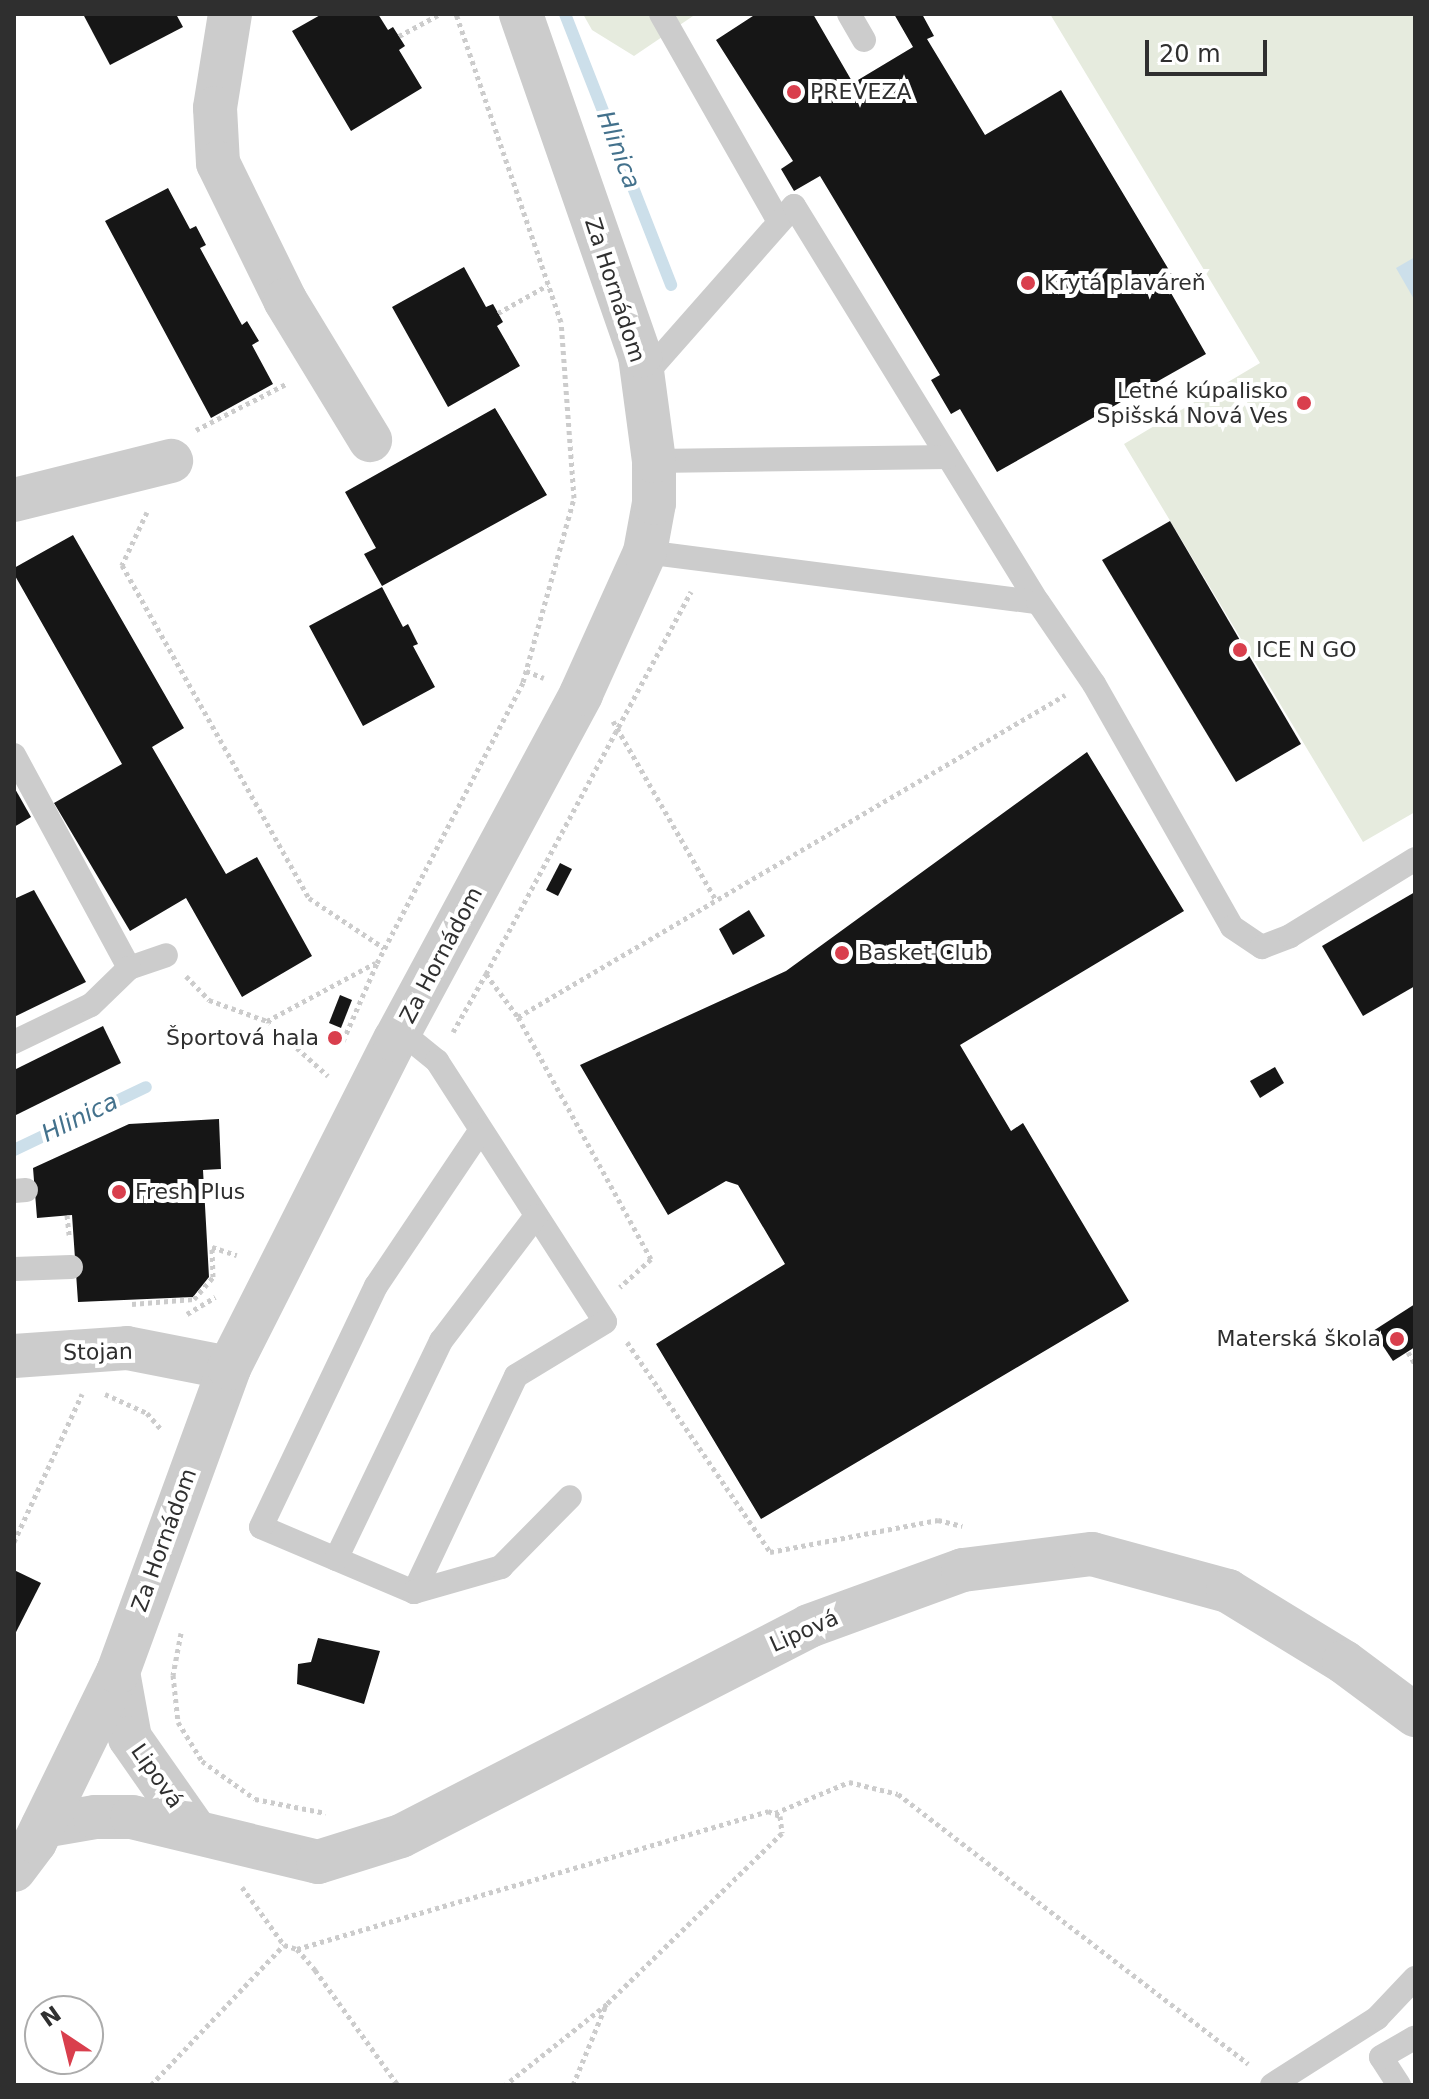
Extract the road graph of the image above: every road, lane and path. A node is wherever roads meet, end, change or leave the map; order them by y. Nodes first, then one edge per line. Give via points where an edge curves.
1 (230, 14) edge
2 (440, 14) edge
3 (456, 14) edge
4 (521, 14) edge
5 (661, 14) edge
6 (849, 14) edge
7 (399, 36) dead end
8 (864, 40) dead end
9 (779, 222) junction
10 (548, 285) junction
11 (498, 313) dead end
12 (323, 361) junction
13 (643, 377) junction
14 (370, 440) dead end
15 (948, 457) junction
16 (171, 461) junction
17 (654, 461) junction
18 (14, 500) edge
19 (645, 552) junction
20 (707, 559) junction
21 (1038, 602) junction
22 (526, 671) junction
23 (1091, 680) junction
24 (581, 694) junction
25 (621, 728) junction
26 (14, 755) edge
27 (1415, 859) edge
28 (716, 900) junction
29 (384, 948) junction
30 (166, 955) joint
31 (377, 963) junction
32 (129, 968) junction
33 (486, 974) dead end
34 (518, 1017) dead end
35 (267, 1021) junction
36 (400, 1031) junction
37 (14, 1042) edge
38 (340, 1048) dead end
39 (334, 1062) dead end
40 (328, 1076) junction
41 (323, 1088) dead end
42 (480, 1131) junction
43 (67, 1215) dead end
44 (536, 1216) junction
45 (244, 1242) dead end
46 (237, 1255) junction
47 (71, 1267) joint
48 (14, 1269) edge
49 (230, 1269) dead end
50 (222, 1283) dead end
51 (129, 1304) dead end
52 (176, 1315) dead end
53 (1408, 1352) dead end
54 (14, 1356) edge
55 (1415, 1364) edge
56 (229, 1368) junction
57 (86, 1385) dead end
58 (96, 1389) dead end
59 (115, 1398) dead end
60 (715, 1475) dead end
61 (570, 1497) dead end
62 (975, 1529) dead end
63 (14, 1542) edge
64 (336, 1559) junction
65 (414, 1592) junction
66 (181, 1630) dead end
67 (118, 1672) junction
68 (1415, 1715) edge
69 (241, 1789) dead end
70 (774, 1813) junction
71 (43, 1826) junction
72 (215, 1837) junction
73 (14, 1870) edge
74 (284, 1945) junction
75 (297, 1949) junction
76 (1415, 1978) edge
77 (607, 2004) junction
78 (1415, 2037) edge
79 (151, 2085) edge
80 (398, 2085) edge
81 (505, 2085) edge
82 (573, 2085) edge
83 (1273, 2085) edge
84 (1399, 2085) edge

1 - 12 street via 215,108 218,163 285,300
2 - 7 path
3 - 10 path
4 - 13 street, Za Hornádom
5 - 9 lane
6 - 8 lane
9 - 13 lane
9 - 15 lane via 794,206
10 - 11 path
10 - 22 path via 561,322 574,498
12 - 14 street
12 - 16 path via 254,405 182,436
13 - 17 street, Za Hornádom
15 - 17 lane
15 - 21 lane
16 - 18 street
16 - 29 path via 122,565 309,898
17 - 19 street, Za Hornádom via 654,503
19 - 20 lane
19 - 24 street, Za Hornádom
20 - 21 lane
20 - 25 path
21 - 23 lane
22 - 24 path
22 - 29 path
23 - 27 lane via 1232,927 1262,947 1290,936
23 - 28 path
24 - 25 path
24 - 36 street, Za Hornádom
25 - 28 path
25 - 33 path
26 - 32 lane
28 - 34 path
29 - 31 path
30 - 32 lane
30 - 35 path via 209,1000
31 - 35 path
31 - 38 path
32 - 37 lane via 91,1005
35 - 40 path
36 - 42 lane via 437,1061
36 - 56 street, Za Hornádom
39 - 40 path
40 - 41 path
42 - 44 lane
42 - 64 lane via 376,1286 261,1527
43 - 47 path
44 - 64 lane via 441,1341
44 - 65 lane via 605,1322 516,1376
45 - 46 path
46 - 49 path
46 - 51 path via 212,1247 213,1277 194,1299
47 - 48 lane
50 - 52 path via 201,1310
53 - 55 path
54 - 56 street, Stojan via 127,1348
56 - 67 street, Za Hornádom
57 - 63 path
58 - 59 path
60 - 62 path via 770,1552 938,1520
61 - 65 lane via 501,1567
64 - 65 lane
66 - 69 path via 173,1675 178,1722 202,1761
67 - 71 street, Za Hornádom
67 - 72 street, Lipová via 130,1738
68 - 72 street, Lipová via 1344,1662 1228,1591 1092,1554 963,1570 809,1626 401,1836 318,1862
70 - 75 path
70 - 77 path via 780,1816 782,1833
70 - 83 path via 849,1782 898,1794
71 - 72 street, Lipová via 132,1817
71 - 73 street, Za Hornádom
72 - 74 path via 238,1882
74 - 75 path
74 - 79 path
75 - 80 path
76 - 83 lane via 1377,2018
77 - 81 path
77 - 82 path
78 - 84 lane via 1381,2057

